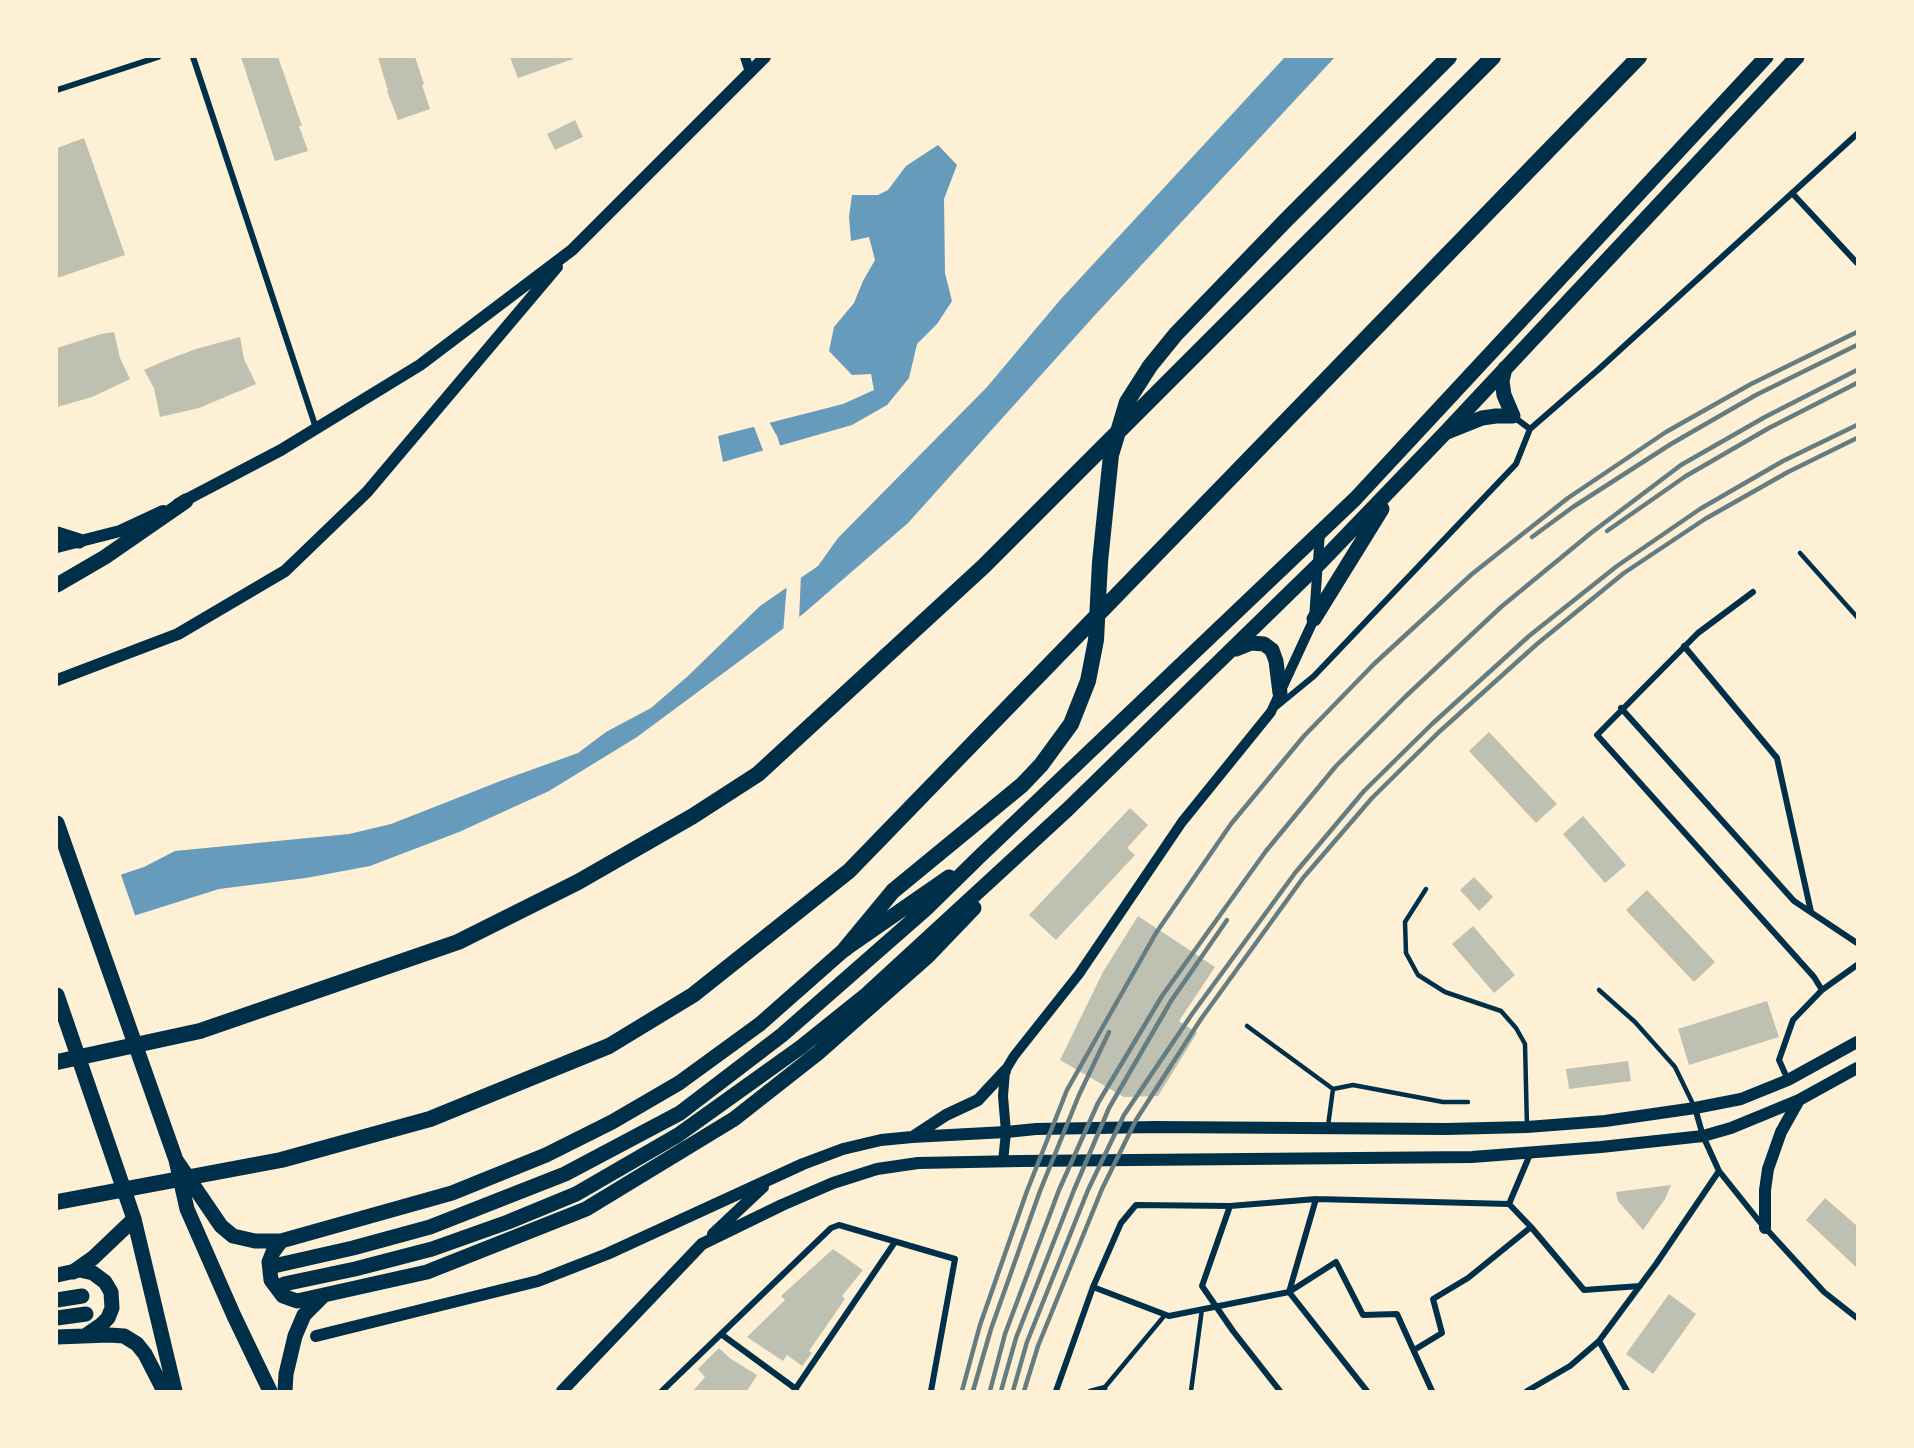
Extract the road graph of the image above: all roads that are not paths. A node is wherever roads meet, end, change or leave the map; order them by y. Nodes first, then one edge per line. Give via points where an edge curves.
1 (158, 57) edge
2 (193, 57) edge
3 (745, 57) edge
4 (765, 57) edge
5 (1449, 57) edge
6 (1493, 57) edge
7 (1639, 57) edge
8 (1766, 57) edge
9 (1797, 57) edge
10 (750, 72) junction
11 (57, 90) edge
12 (1857, 134) edge
13 (1792, 193) junction
14 (572, 250) junction
15 (1857, 263) edge
16 (1505, 368) junction
17 (1513, 416) junction
18 (316, 429) junction
19 (1530, 429) junction
20 (1445, 433) junction
21 (1406, 473) junction
22 (186, 501) junction
23 (1320, 532) junction
24 (57, 534) edge
25 (79, 541) junction
26 (57, 547) edge
27 (1800, 553) dead end
28 (1319, 564) junction
29 (57, 585) edge
30 (1753, 592) dead end
31 (1857, 617) edge
32 (1314, 619) junction
33 (1684, 646) junction
34 (1228, 653) junction
35 (57, 680) edge
36 (1280, 693) junction
37 (1622, 708) junction
38 (1271, 712) junction
39 (1068, 809) junction
40 (57, 823) edge
41 (979, 857) junction
42 (1426, 889) dead end
43 (1811, 912) junction
44 (1857, 943) edge
45 (845, 949) junction
46 (1857, 965) edge
47 (1599, 990) dead end
48 (1822, 990) junction
49 (57, 995) edge
50 (1247, 1026) dead end
51 (1857, 1042) edge
52 (57, 1062) edge
53 (1857, 1068) edge
54 (1005, 1071) junction
55 (1788, 1080) junction
56 (1333, 1089) junction
57 (1799, 1100) junction
58 (1468, 1102) dead end
59 (1695, 1108) junction
60 (1527, 1127) junction
61 (1328, 1128) junction
62 (1006, 1132) junction
63 (1703, 1136) junction
64 (912, 1137) junction
65 (1531, 1152) junction
66 (176, 1160) junction
67 (1003, 1162) junction
68 (1719, 1171) junction
69 (771, 1180) junction
70 (1316, 1199) junction
71 (57, 1202) edge
72 (1509, 1204) junction
73 (1230, 1206) junction
74 (135, 1219) junction
75 (1531, 1227) junction
76 (1765, 1228) junction
77 (281, 1241) junction
78 (896, 1242) junction
79 (702, 1244) junction
80 (278, 1265) dead end
81 (61, 1275) edge
82 (284, 1284) dead end
83 (1640, 1286) junction
84 (1093, 1287) junction
85 (1289, 1292) junction
86 (324, 1295) junction
87 (82, 1296) dead end
88 (57, 1300) edge
89 (1217, 1306) junction
90 (1202, 1310) junction
91 (86, 1314) dead end
92 (1165, 1315) junction
93 (57, 1318) edge
94 (1857, 1318) edge
95 (721, 1334) junction
96 (85, 1336) junction
97 (316, 1336) dead end
98 (57, 1337) edge
99 (1599, 1341) junction
100 (1413, 1350) junction
101 (1105, 1389) edge
102 (795, 1390) edge
103 (164, 1391) edge
104 (175, 1391) edge
105 (270, 1391) edge
106 (285, 1391) edge
107 (562, 1391) edge
108 (662, 1391) edge
109 (931, 1391) edge
110 (1056, 1391) edge
111 (1090, 1391) edge
112 (1191, 1391) edge
113 (1280, 1391) edge
114 (1367, 1391) edge
115 (1432, 1391) edge
116 (1527, 1391) edge
117 (1627, 1391) edge

1 - 11 street
2 - 18 street
3 - 10 street
4 - 10 main road
5 - 45 highway via 1287,219 1150,366 1127,402 1111,455 1096,640 1088,681 1071,724 1022,784 893,891
6 - 52 highway via 984,567 758,774 578,882 458,942 200,1031
7 - 71 highway via 849,871 693,995 609,1046 430,1119 281,1160
8 - 23 main road
9 - 16 main road
10 - 14 main road
12 - 13 street
13 - 15 street
13 - 19 street
14 - 18 main road via 420,365
14 - 35 main road via 368,492 285,571 178,634
16 - 17 main road via 1504,395
16 - 20 main road
17 - 19 street
17 - 20 main road via 1482,418
18 - 22 main road
19 - 38 street via 1516,464 1314,676
20 - 21 main road
21 - 28 main road
21 - 32 main road
22 - 25 main road via 120,531
22 - 29 main road
23 - 28 street
23 - 41 main road
24 - 25 main road
25 - 26 main road
27 - 31 lane
28 - 32 street
28 - 34 main road
30 - 33 street
32 - 36 street
33 - 37 street
33 - 43 street via 1777,758
34 - 36 main road via 1251,643 1264,644 1272,650
34 - 39 main road
36 - 38 street
37 - 43 street via 1794,901
37 - 48 street via 1597,735
38 - 54 street via 1182,822 1079,974
39 - 82 main road via 867,994 801,1047 678,1135 576,1194 508,1222 432,1249
39 - 86 main road via 928,956 818,1053 734,1119 586,1209 427,1272
40 - 66 main road
41 - 45 main road
41 - 80 main road via 782,1035 680,1113 565,1174 430,1227
42 - 60 lane via 1405,922 1406,953 1418,975 1445,992 1501,1011 1516,1028 1525,1044
43 - 44 street
45 - 77 main road via 760,1024 679,1083 612,1122 546,1155 452,1193
46 - 48 street
47 - 59 lane via 1635,1022 1675,1067
48 - 55 street via 1793,1020 1779,1060
49 - 74 main road
50 - 56 lane
51 - 55 main road
53 - 57 main road
54 - 62 street
54 - 64 main road via 978,1100
55 - 59 main road via 1741,1099
56 - 58 lane via 1353,1085 1443,1102
56 - 61 lane
57 - 63 main road
57 - 76 main road via 1781,1132 1768,1169
59 - 60 main road
59 - 63 street
60 - 61 main road
61 - 62 main road via 1155,1127
62 - 64 main road
62 - 67 street
63 - 65 main road
63 - 68 street
64 - 69 main road via 843,1149
65 - 67 main road via 1472,1157
65 - 72 street
66 - 77 main road via 221,1226 233,1236
66 - 105 main road via 187,1209
67 - 79 main road via 918,1163 877,1169 832,1183
68 - 76 street
68 - 83 street
69 - 79 main road
69 - 97 main road via 538,1281
70 - 72 street
70 - 73 street
70 - 85 street
72 - 75 street
73 - 84 street via 1137,1205 1121,1223
73 - 89 street via 1202,1286
74 - 81 main road via 93,1258 75,1271
74 - 104 main road
75 - 83 street via 1584,1290
75 - 100 street via 1468,1278 1434,1299 1442,1334
76 - 94 street via 1824,1292
77 - 86 main road via 269,1263 271,1280 283,1296 297,1301
78 - 95 street via 839,1225 831,1228
78 - 102 street
78 - 109 street via 955,1259
79 - 107 main road
81 - 96 main road via 80,1270 93,1273 111,1292 108,1318
83 - 99 street
84 - 92 street
84 - 110 street
85 - 89 street
85 - 100 street via 1336,1262 1363,1315 1396,1314
85 - 114 street
86 - 106 main road via 304,1315 295,1336
87 - 88 main road
89 - 90 street
89 - 113 street
90 - 92 street
90 - 112 lane
91 - 93 main road
92 - 101 lane
95 - 102 street
95 - 108 street
96 - 98 main road
96 - 103 main road via 124,1336 137,1344
99 - 116 street via 1570,1366
99 - 117 street
100 - 115 street
101 - 111 lane

